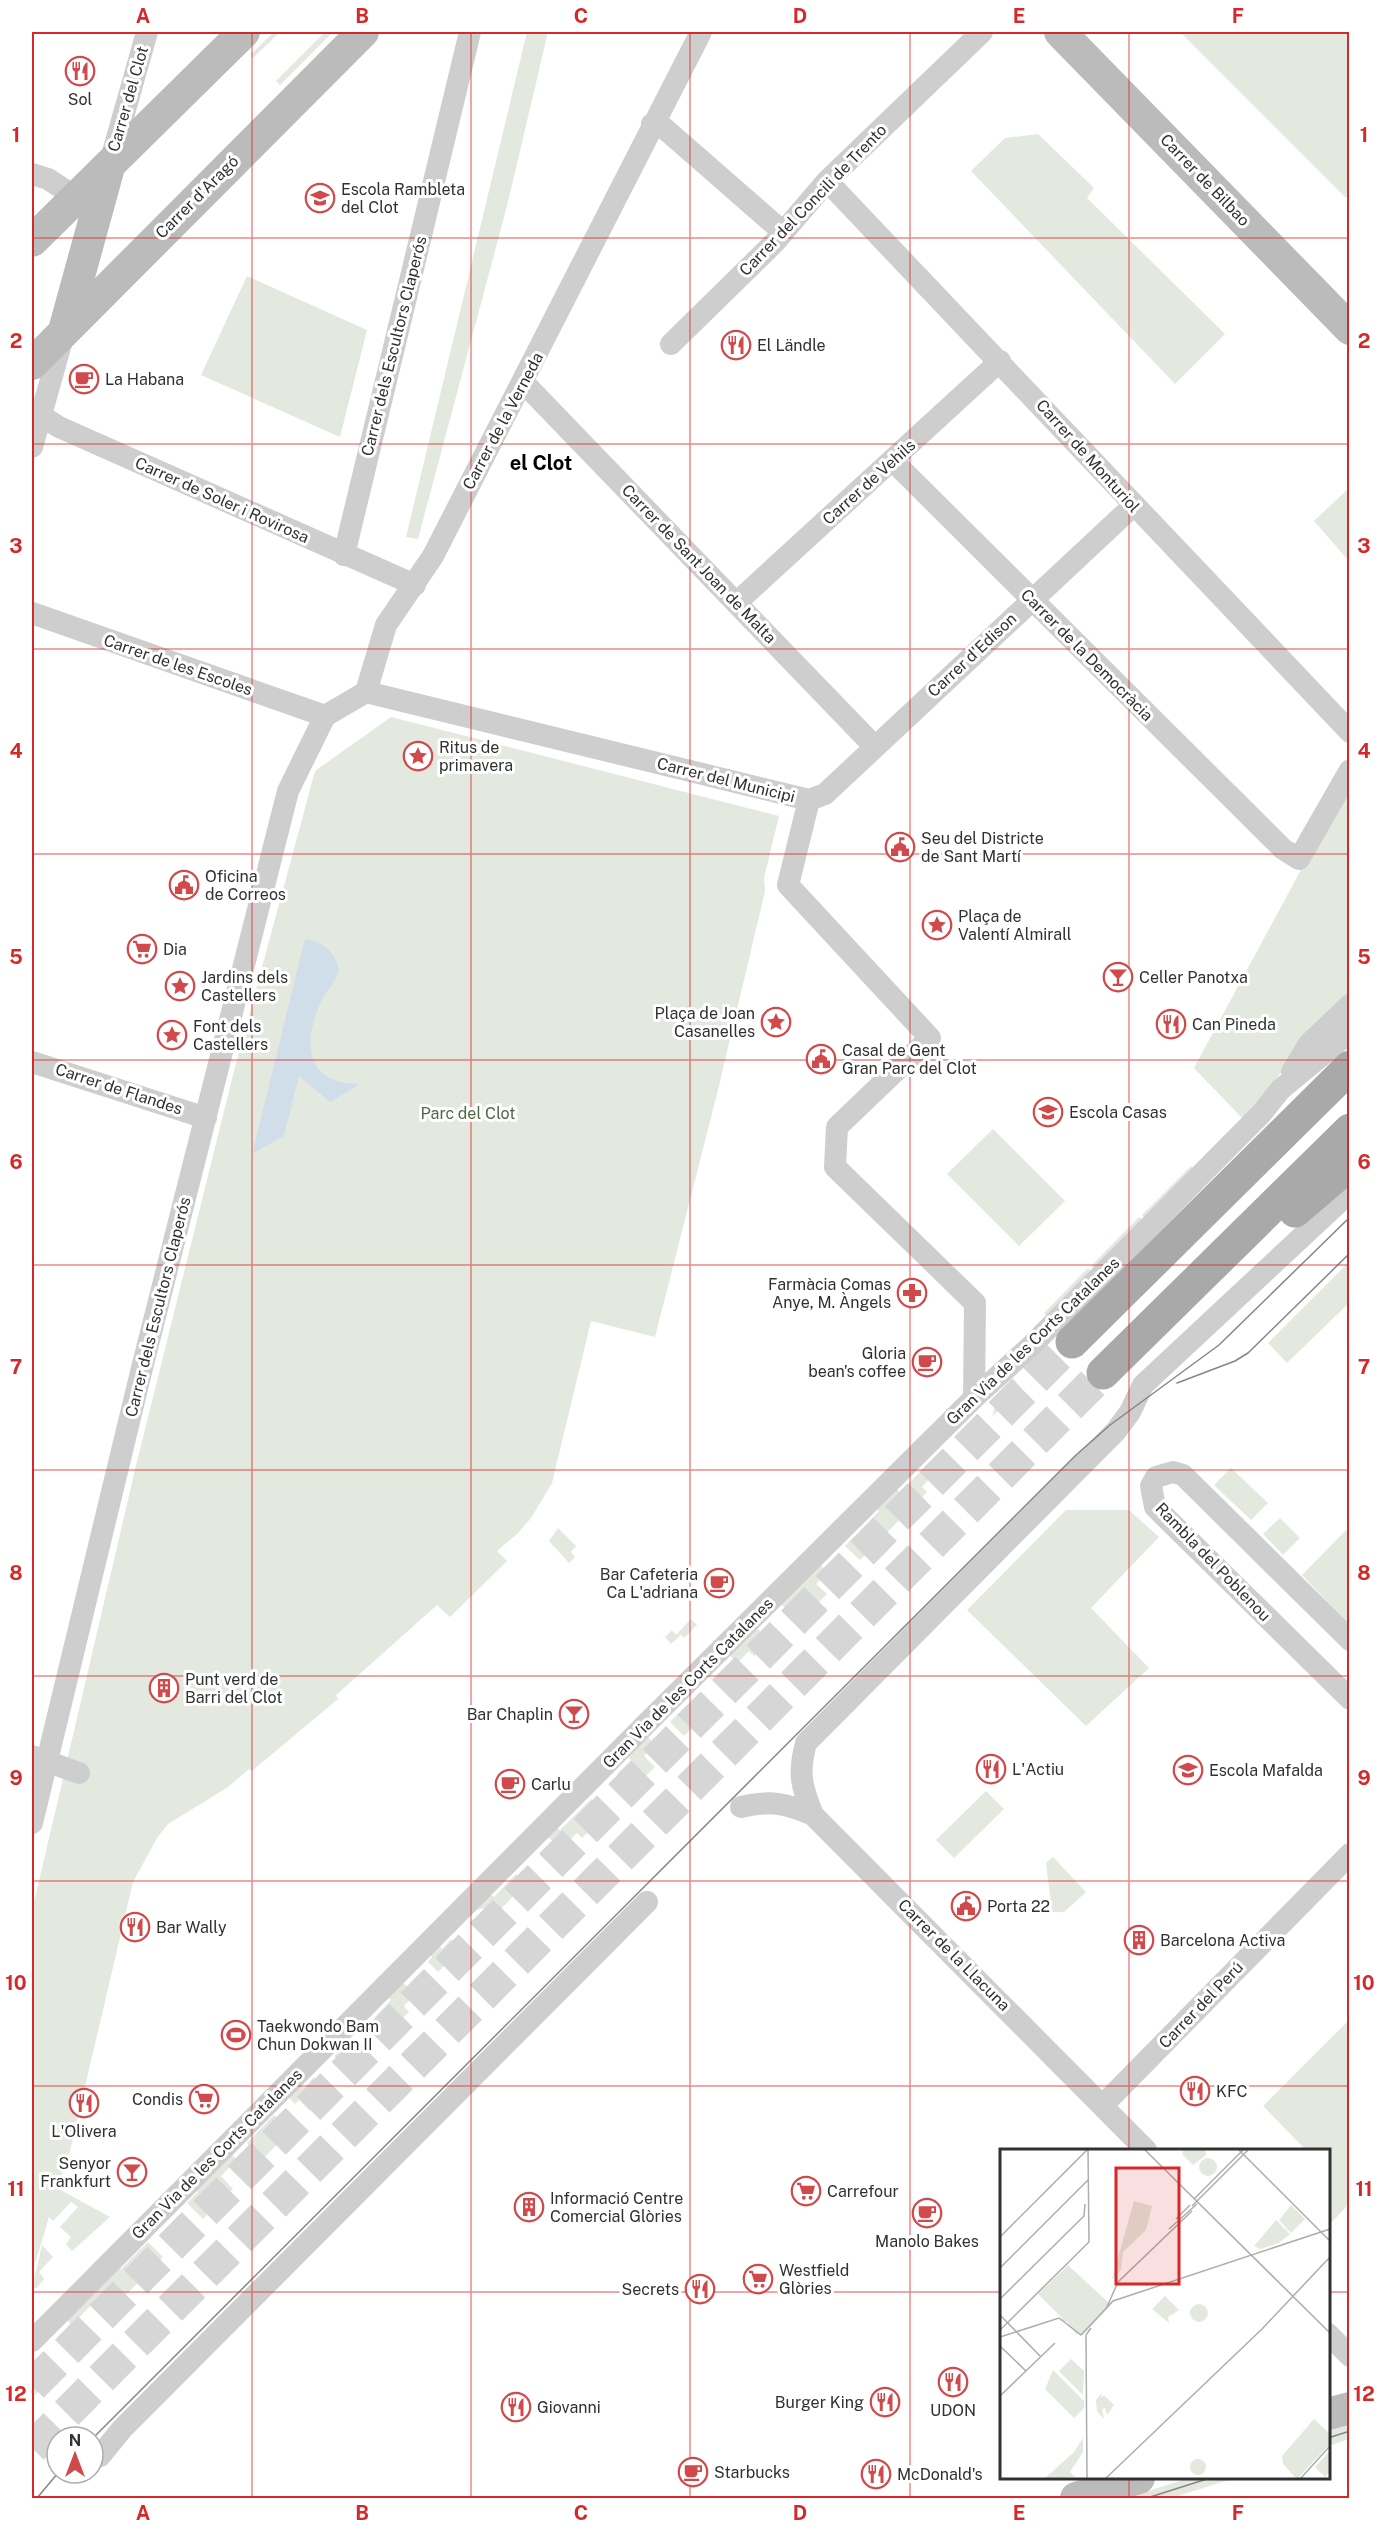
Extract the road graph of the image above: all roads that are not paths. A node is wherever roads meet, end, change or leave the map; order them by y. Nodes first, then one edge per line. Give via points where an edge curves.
1 (147, 32) edge
2 (244, 32) edge
3 (363, 32) edge
4 (470, 32) edge
5 (701, 32) edge
6 (981, 32) edge
7 (1060, 32) edge
8 (652, 124) junction
9 (109, 167) junction
10 (32, 174) edge
11 (827, 181) junction
12 (77, 198) junction
13 (783, 231) junction
14 (32, 241) edge
15 (1350, 329) edge
16 (64, 331) junction
17 (671, 344) dead end
18 (1000, 361) junction
19 (32, 364) edge
20 (523, 382) junction
21 (36, 413) edge
22 (32, 447) edge
23 (893, 461) junction
24 (1133, 506) junction
25 (344, 555) junction
26 (415, 585) junction
27 (1031, 600) junction
28 (736, 603) junction
29 (32, 613) edge
30 (366, 692) junction
31 (325, 716) junction
32 (1350, 732) edge
33 (875, 747) junction
34 (1350, 770) edge
35 (809, 800) junction
36 (1350, 1005) edge
37 (1350, 1032) edge
38 (32, 1062) edge
39 (1350, 1067) edge
40 (1281, 1089) junction
41 (206, 1118) junction
42 (1350, 1130) edge
43 (1350, 1164) edge
44 (1350, 1192) edge
45 (1165, 1315) junction
46 (1072, 1342) tunnel mouth
47 (1103, 1373) tunnel mouth
48 (974, 1398) junction
49 (1350, 1640) edge
50 (1350, 1699) edge
51 (38, 1758) edge
52 (79, 1773) dead end
53 (741, 1808) dead end
54 (813, 1815) junction
55 (32, 1823) edge
56 (1350, 1854) edge
57 (647, 1902) dead end
58 (1103, 2105) junction
59 (1144, 2149) edge
60 (1330, 2335) edge
61 (32, 2341) edge
62 (1350, 2356) edge
63 (1350, 2408) edge
64 (1330, 2414) edge
65 (105, 2450) edge
66 (1136, 2479) edge
67 (1076, 2499) edge

1 - 9 street, Carrer del Clot
2 - 9 street
3 - 16 street, Carrer d'Aragó
4 - 25 street, Carrer dels Escultors Claperós
5 - 8 street, Carrer de la Verneda
6 - 11 street, Carrer del Concili de Trento
7 - 15 street, Carrer de Bilbao
8 - 13 street via 664,128
8 - 20 street, Carrer de la Verneda
9 - 12 street
9 - 16 street
10 - 12 street via 48,179
11 - 13 street, Carrer del Concili de Trento
11 - 18 street, Carrer de Monturiol
12 - 14 street
13 - 17 street, Carrer del Concili de Trento
16 - 19 street, Carrer d'Aragó
16 - 21 street
18 - 23 street, Carrer de Vehils
18 - 24 street, Carrer de Monturiol
20 - 26 street, Carrer de la Verneda
20 - 28 street, Carrer de Sant Joan de Malta
21 - 22 street
21 - 25 street, Carrer de Soler i Rovirosa
23 - 27 street, Carrer de la Democràcia
23 - 28 street, Carrer de Vehils
24 - 27 street, Carrer d'Edison
24 - 32 street, Carrer de Monturiol
25 - 26 street, Carrer de Soler i Rovirosa
26 - 30 street, Carrer de la Verneda via 386,625
27 - 33 street, Carrer d'Edison
27 - 34 street, Carrer de la Democràcia via 1283,849 1299,859
28 - 33 street, Carrer de Sant Joan de Malta
29 - 31 street, Carrer de les Escoles
30 - 31 street
30 - 35 street, Carrer del Municipi
31 - 41 street, Carrer dels Escultors Claperós via 288,791
33 - 35 street, Carrer d'Edison via 825,794
35 - 48 street, Carrer del Municipi via 788,885 930,1038 837,1127 835,1167 975,1303
36 - 40 street via 1309,1044
37 - 40 street, Gran Via de les Corts Catalanes
38 - 41 street, Carrer de Flandes
39 - 46 main road, Gran Via de les Corts Catalanes
40 - 48 street, Gran Via de les Corts Catalanes via 1261,1114 1033,1344
41 - 51 street, Carrer dels Escultors Claperós
42 - 45 main road
43 - 45 main road
44 - 54 street, Carrer de la Llacuna via 1143,1385 1131,1412 1116,1431 806,1743 801,1778
45 - 47 main road
48 - 61 street, Gran Via de les Corts Catalanes
49 - 50 street, Rambla del Poblenou via 1183,1475 1173,1472 1156,1477 1151,1486 1155,1507
51 - 52 street
51 - 55 street, Carrer dels Escultors Claperós
53 - 54 street via 764,1802 787,1804
54 - 58 street, Carrer de la Llacuna
56 - 58 street, Carrer del Perú
57 - 65 street
58 - 59 street, Carrer de la Llacuna
60 - 62 street
63 - 64 street
66 - 67 street

